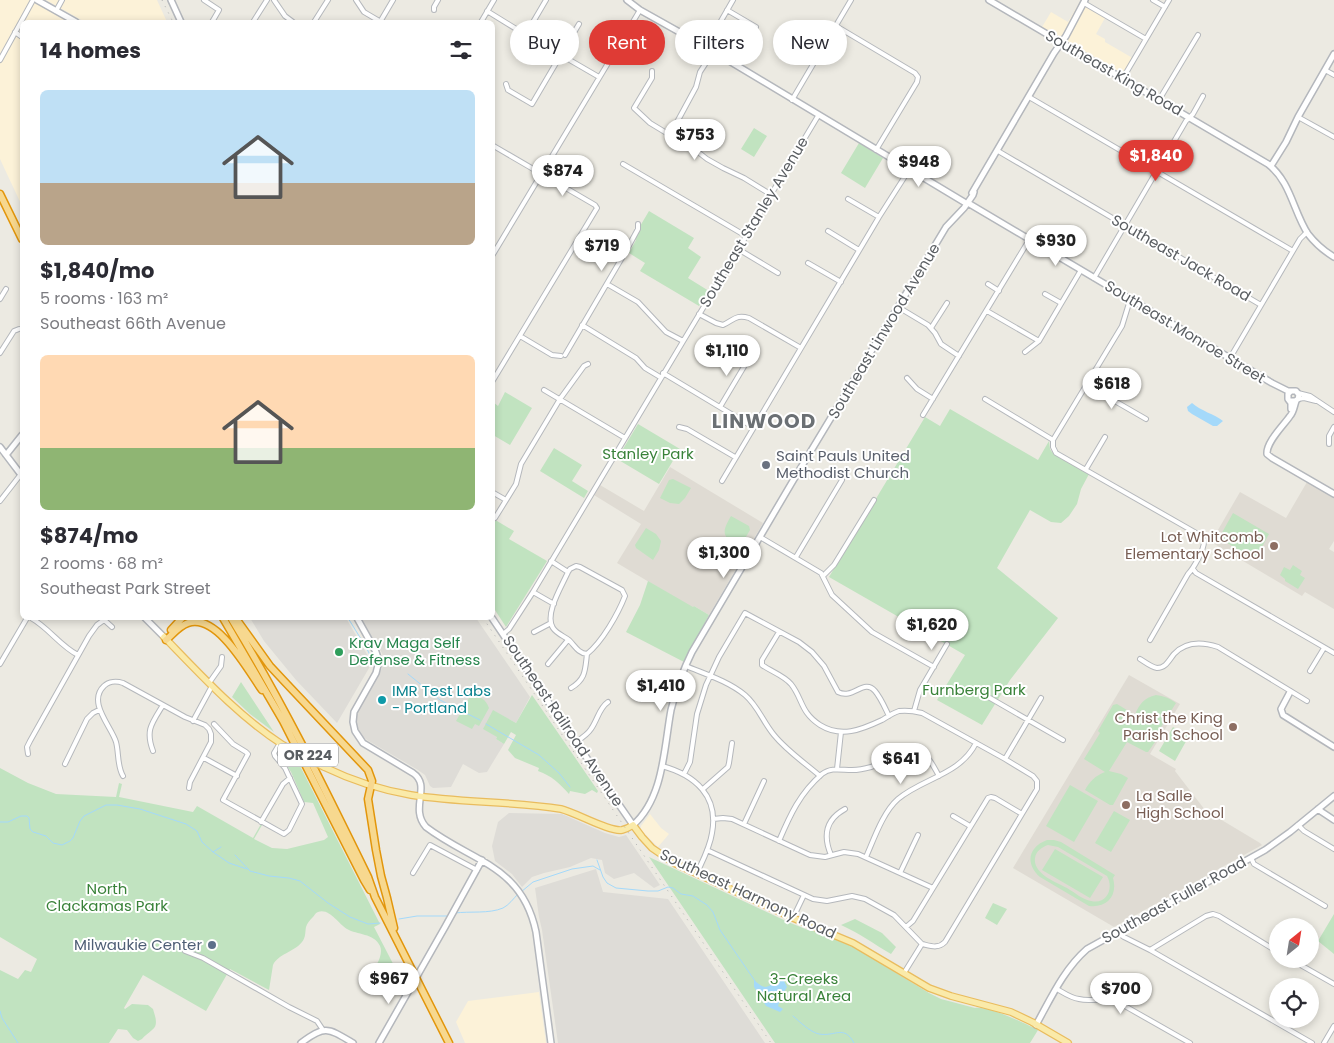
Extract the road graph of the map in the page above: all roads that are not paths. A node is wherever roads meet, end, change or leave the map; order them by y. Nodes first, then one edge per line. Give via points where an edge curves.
1 (32, 0) edge
2 (37, 0) edge
3 (62, 0) edge
4 (171, 0) edge
5 (204, 0) edge
6 (267, 0) edge
7 (274, 0) edge
8 (328, 0) edge
9 (356, 0) edge
10 (393, 0) edge
11 (494, 0) edge
12 (546, 0) edge
13 (627, 0) edge
14 (732, 0) edge
15 (851, 0) edge
16 (989, 0) edge
17 (1153, 0) edge
18 (1169, 0) edge
19 (437, 1) edge
20 (1085, 1) edge
21 (1165, 7) junction
22 (434, 10) dead end
23 (640, 10) junction
24 (726, 10) junction
25 (56, 11) junction
26 (487, 11) junction
27 (21, 20) edge
28 (72, 20) edge
29 (181, 20) edge
30 (213, 20) edge
31 (254, 20) edge
32 (291, 20) edge
33 (315, 20) edge
34 (378, 20) edge
35 (382, 20) edge
36 (482, 20) edge
37 (535, 20) edge
38 (721, 20) edge
39 (743, 20) edge
40 (839, 20) edge
41 (20, 23) edge
42 (510, 25) edge
43 (675, 30) edge
44 (15, 32) junction
45 (847, 33) edge
46 (1198, 34) dead end
47 (20, 36) edge
48 (1146, 39) junction
49 (1061, 42) junction
50 (1334, 54) edge
51 (0, 60) edge
52 (555, 65) edge
53 (579, 65) edge
54 (705, 65) edge
55 (734, 65) edge
56 (813, 65) edge
57 (1325, 70) junction
58 (652, 72) dead end
59 (1334, 75) edge
60 (598, 77) junction
61 (1123, 78) junction
62 (506, 84) dead end
63 (1203, 96) dead end
64 (1029, 97) junction
65 (792, 100) junction
66 (1159, 100) junction
67 (818, 116) junction
68 (1298, 116) junction
69 (1190, 118) junction
70 (670, 134) junction
71 (1334, 136) edge
72 (495, 147) edge
73 (876, 150) junction
74 (998, 151) junction
75 (623, 164) dead end
76 (1271, 166) junction
77 (909, 170) junction
78 (1157, 172) junction
79 (541, 173) junction
80 (0, 194) edge
81 (770, 194) junction
82 (848, 199) dead end
83 (966, 203) junction
84 (879, 217) junction
85 (638, 224) dead end
86 (1125, 226) junction
87 (828, 231) dead end
88 (1308, 232) junction
89 (20, 235) edge
90 (746, 236) junction
91 (1030, 240) junction
92 (738, 249) junction
93 (860, 250) junction
94 (495, 251) edge
95 (1293, 251) junction
96 (1334, 257) edge
97 (808, 263) dead end
98 (1081, 270) junction
99 (778, 273) dead end
100 (1094, 278) junction
101 (840, 282) junction
102 (607, 284) junction
103 (988, 284) dead end
104 (6, 289) dead end
105 (999, 291) junction
106 (1045, 294) dead end
107 (0, 298) edge
108 (1130, 300) junction
109 (947, 303) dead end
110 (1061, 303) junction
111 (1261, 305) junction
112 (898, 307) junction
113 (987, 311) junction
114 (699, 314) junction
115 (582, 325) junction
116 (931, 328) junction
117 (19, 329) dead end
118 (520, 336) junction
119 (683, 341) junction
120 (1038, 341) junction
121 (2, 346) edge
122 (801, 348) junction
123 (1026, 352) dead end
124 (0, 353) edge
125 (959, 356) junction
126 (1230, 358) junction
127 (750, 361) dead end
128 (588, 364) dead end
129 (662, 375) junction
130 (495, 377) edge
131 (907, 378) dead end
132 (1087, 384) junction
133 (544, 390) dead end
134 (1293, 397) junction
135 (560, 399) junction
136 (933, 399) junction
137 (985, 399) dead end
138 (720, 407) junction
139 (1334, 412) edge
140 (924, 415) dead end
141 (1146, 419) dead end
142 (679, 427) dead end
143 (754, 427) junction
144 (1334, 427) edge
145 (20, 437) edge
146 (1105, 437) dead end
147 (625, 438) junction
148 (1053, 440) junction
149 (1329, 444) dead end
150 (0, 447) edge
151 (6, 455) junction
152 (735, 458) junction
153 (1086, 469) junction
154 (20, 472) edge
155 (20, 477) edge
156 (842, 480) dead end
157 (722, 481) dead end
158 (495, 494) edge
159 (1334, 494) edge
160 (506, 500) junction
161 (874, 500) dead end
162 (0, 501) edge
163 (495, 518) dead end
164 (760, 537) junction
165 (796, 558) junction
166 (551, 561) junction
167 (1193, 569) junction
168 (568, 572) junction
169 (823, 576) junction
170 (532, 592) junction
171 (554, 604) junction
172 (26, 620) edge
173 (34, 620) edge
174 (102, 620) edge
175 (104, 620) edge
176 (147, 620) edge
177 (180, 620) edge
178 (224, 620) edge
179 (232, 620) edge
180 (236, 620) edge
181 (358, 620) edge
182 (493, 620) edge
183 (551, 623) junction
184 (112, 627) dead end
185 (534, 632) dead end
186 (779, 632) junction
187 (503, 634) junction
188 (165, 638) junction
189 (568, 640) junction
190 (1150, 640) dead end
191 (947, 644) dead end
192 (1324, 648) junction
193 (1334, 653) edge
194 (587, 654) junction
195 (78, 655) junction
196 (222, 657) dead end
197 (1140, 659) dead end
198 (0, 664) edge
199 (548, 664) dead end
200 (686, 666) junction
201 (934, 667) junction
202 (1310, 672) dead end
203 (709, 676) junction
204 (211, 685) junction
205 (571, 688) dead end
206 (1290, 692) junction
207 (990, 698) dead end
208 (1041, 698) dead end
209 (1307, 701) dead end
210 (608, 702) dead end
211 (163, 704) junction
212 (99, 710) junction
213 (914, 711) junction
214 (889, 716) junction
215 (1028, 720) junction
216 (193, 721) junction
217 (283, 721) junction
218 (214, 724) dead end
219 (841, 732) junction
220 (1063, 740) dead end
221 (576, 742) junction
222 (732, 743) dead end
223 (976, 743) junction
224 (282, 744) junction
225 (1334, 747) edge
226 (153, 751) dead end
227 (28, 754) dead end
228 (204, 758) junction
229 (1005, 759) junction
230 (65, 764) dead end
231 (662, 766) junction
232 (837, 770) junction
233 (684, 774) junction
234 (123, 776) dead end
235 (236, 776) junction
236 (820, 776) junction
237 (939, 776) junction
238 (290, 778) junction
239 (764, 782) dead end
240 (372, 785) junction
241 (189, 788) dead end
242 (703, 789) junction
243 (420, 796) junction
244 (1334, 796) edge
245 (1318, 808) junction
246 (845, 809) dead end
247 (1022, 814) junction
248 (953, 816) dead end
249 (713, 819) junction
250 (1334, 820) edge
251 (261, 822) junction
252 (744, 824) junction
253 (633, 825) junction
254 (1298, 825) junction
255 (970, 826) junction
256 (918, 835) dead end
257 (779, 841) junction
258 (1334, 849) edge
259 (707, 850) junction
260 (831, 855) junction
261 (866, 857) junction
262 (1251, 858) junction
263 (482, 860) junction
264 (477, 870) junction
265 (413, 873) dead end
266 (697, 873) junction
267 (900, 873) junction
268 (933, 888) junction
269 (804, 895) junction
270 (375, 897) junction
271 (1325, 906) dead end
272 (793, 918) junction
273 (906, 927) junction
274 (1117, 932) junction
275 (396, 940) junction
276 (922, 944) junction
277 (1269, 947) edge
278 (1150, 950) junction
279 (185, 951) dead end
280 (1306, 968) edge
281 (904, 973) junction
282 (416, 978) junction
283 (1334, 984) edge
284 (1057, 989) junction
285 (1036, 1025) junction
286 (1334, 1026) edge
287 (323, 1030) junction
288 (301, 1043) edge
289 (353, 1043) edge
290 (379, 1043) edge
291 (449, 1043) edge
292 (551, 1043) edge
293 (1068, 1043) edge
294 (1190, 1043) edge
295 (1312, 1043) edge
296 (1324, 1043) edge

1 - 27 street
2 - 25 street
3 - 25 street
4 - 29 street
5 - 30 street via 219,10
6 - 31 street
7 - 32 street
8 - 33 street
9 - 34 street via 364,12
10 - 35 street
11 - 26 street
12 - 37 street
13 - 23 street, Southeast Monroe Street
14 - 24 street
15 - 40 street
16 - 49 street, Southeast King Road
17 - 21 street
18 - 21 street
19 - 22 street
20 - 48 street
20 - 49 street, Southeast Linwood Avenue
21 - 48 street
23 - 43 street, Southeast Monroe Street
23 - 60 street
24 - 38 street
24 - 39 street
25 - 28 street
26 - 36 street
26 - 42 street
41 - 44 street
44 - 47 street
44 - 51 street
45 - 73 street via 918,77
46 - 66 street
48 - 61 street
49 - 61 street, Southeast King Road
49 - 64 street, Southeast Linwood Avenue
50 - 57 street
52 - 62 street via 532,104 508,90
53 - 60 street
54 - 70 street
55 - 65 street, Southeast Monroe Street
56 - 65 street
57 - 59 street
57 - 68 street
58 - 70 street via 652,78 634,108 650,123
60 - 79 street
61 - 66 street, Southeast King Road
63 - 69 street
64 - 74 street, Southeast Linwood Avenue
64 - 78 street
65 - 67 street, Southeast Monroe Street
66 - 69 street, Southeast King Road
67 - 73 street, Southeast Monroe Street
67 - 81 street, Southeast Stanley Avenue
68 - 71 street
68 - 76 street
69 - 76 street, Southeast King Road
69 - 78 street
70 - 81 street
72 - 79 street
73 - 77 street, Southeast Monroe Street
74 - 83 street, Southeast Linwood Avenue
74 - 86 street, Southeast Jack Road
75 - 90 street
76 - 88 street, Southeast King Road via 1287,186
77 - 83 street, Southeast Monroe Street
77 - 84 street
78 - 86 street
78 - 95 street
79 - 94 street
79 - 118 street via 596,207
80 - 89 highway
81 - 90 street, Southeast Stanley Avenue
82 - 84 street
83 - 91 street, Southeast Monroe Street
83 - 112 street, Southeast Linwood Avenue via 946,227
84 - 93 street
85 - 102 street
86 - 100 street
86 - 111 street, Southeast Jack Road
87 - 93 street
88 - 95 street
88 - 96 street, Southeast King Road
90 - 92 street, Southeast Stanley Avenue
91 - 98 street, Southeast Monroe Street
91 - 105 street
92 - 99 street
92 - 114 street, Southeast Stanley Avenue
93 - 101 street
95 - 111 street
97 - 101 street
98 - 100 street, Southeast Monroe Street
98 - 110 street
100 - 108 street, Southeast Monroe Street
101 - 122 street
102 - 115 street
102 - 119 street via 638,302 666,332
103 - 105 street
104 - 107 street
105 - 113 street
106 - 110 street
108 - 126 street, Southeast Monroe Street
108 - 132 street via 1124,322
109 - 116 street
110 - 120 street
111 - 126 street
112 - 116 street
112 - 164 street, Southeast Linwood Avenue
113 - 120 street
113 - 125 street
114 - 119 street, Southeast Stanley Avenue
114 - 122 street via 723,325 736,317 749,318
115 - 118 street via 563,355 552,355
115 - 129 street via 638,359 645,368
116 - 125 street via 942,344
117 - 121 street
118 - 130 street
119 - 129 street, Southeast Stanley Avenue
120 - 123 street
121 - 124 street
122 - 143 street
125 - 136 street
126 - 134 street, Southeast Monroe Street
127 - 138 street via 744,365
128 - 135 street
129 - 138 street
129 - 147 street, Southeast Stanley Avenue
131 - 136 street via 917,390
132 - 141 street
132 - 148 street
133 - 135 street
134 - 139 street via 1316,401
134 - 159 street via 1286,421 1267,452
135 - 147 street
135 - 160 street via 521,464 517,482
136 - 140 street
137 - 148 street
138 - 143 street
142 - 152 street
143 - 152 street
144 - 149 street
145 - 151 street
146 - 153 street
147 - 166 street, Southeast Stanley Avenue
148 - 153 street via 1052,447 1056,452
150 - 151 street
151 - 154 street
152 - 157 street
153 - 167 street via 1200,536 1204,542 1203,550
155 - 162 street
156 - 165 street
158 - 160 street
160 - 163 street
161 - 169 street via 834,565
164 - 165 street
164 - 200 street, Southeast Linwood Avenue
165 - 169 street
166 - 168 street
166 - 170 street, Southeast Stanley Avenue
167 - 190 street
167 - 192 street
168 - 171 street
168 - 194 street via 573,567 580,567 622,590 625,596 618,614
169 - 201 street via 832,595 872,632
170 - 171 street
170 - 187 street, Southeast Stanley Avenue via 509,630
171 - 183 street
172 - 198 street
173 - 195 street
174 - 195 street
175 - 184 street
176 - 188 street
177 - 188 highway
178 - 217 highway, OR 224
179 - 270 highway, OR 224 via 305,749
180 - 240 highway via 284,681 365,766
181 - 243 street via 379,661 376,673 354,712 355,731 363,742 418,776
182 - 187 street, Southeast Railroad Avenue
183 - 185 street
183 - 189 street via 556,632
186 - 203 street via 745,613
186 - 214 street via 812,652 838,692 848,694 871,688
186 - 219 street via 762,664 790,683 814,720
187 - 221 street, Southeast Railroad Avenue
188 - 204 main road
188 - 217 highway via 187,623 203,623 214,628 230,645
189 - 194 street via 582,654
189 - 199 street
191 - 201 street
192 - 193 street
192 - 202 street
194 - 205 street via 584,675
195 - 227 street via 30,741
196 - 204 street via 223,662
197 - 206 street via 1154,667 1162,667 1182,648 1208,644 1234,656
200 - 203 street
200 - 231 street, Southeast Linwood Avenue via 671,711
201 - 213 street via 920,690
203 - 233 street via 700,700 690,762
203 - 236 street via 745,695 778,739
204 - 216 street
204 - 224 main road via 240,713
206 - 209 street
206 - 225 street via 1281,708 1282,715
207 - 215 street
208 - 215 street
210 - 221 street via 601,707 591,730
211 - 212 street via 112,682 101,690
211 - 216 street
211 - 226 street via 149,732
212 - 230 street via 87,719
212 - 234 street via 114,737 119,770
213 - 214 street via 896,712
213 - 223 street
214 - 219 street via 866,728
215 - 220 street
215 - 229 street
216 - 228 street via 205,725 211,734
217 - 270 highway, OR 224
218 - 235 street via 247,753
219 - 232 street
221 - 253 street, Southeast Railroad Avenue
222 - 242 street via 728,767
223 - 229 street
223 - 237 street via 964,761
224 - 238 street via 274,752
224 - 240 main road, bridge via 324,767
228 - 235 street
228 - 241 street
229 - 247 street via 1036,778 1038,783
231 - 233 street
231 - 253 street, Southeast Linwood Avenue via 648,806
232 - 236 street
232 - 237 street via 870,767 902,752 912,751 927,757
233 - 242 street
235 - 251 street via 223,800
236 - 257 street via 796,803
237 - 261 street via 892,804
238 - 251 street via 283,784
238 - 251 street via 302,806 287,832 283,834
239 - 252 street
240 - 243 main road
240 - 275 highway via 368,798 376,850
242 - 249 street
243 - 253 main road via 561,809 614,830
243 - 263 street via 419,815 426,827
244 - 245 street, Southeast Fuller Road
245 - 250 street
245 - 254 street, Southeast Fuller Road
246 - 260 street via 833,818 828,827 826,841
247 - 255 street via 991,797
247 - 276 street via 945,942 935,947
248 - 255 street
249 - 252 street via 728,818
249 - 259 street
252 - 257 street
253 - 266 main road, Southeast Harmony Road via 656,852
254 - 258 street
254 - 262 street, Southeast Fuller Road
255 - 268 street
256 - 267 street
257 - 260 street via 810,855
259 - 266 street
259 - 269 street
260 - 261 street via 849,852
261 - 267 street
262 - 271 street via 1254,864
262 - 274 street, Southeast Fuller Road
263 - 264 street
263 - 292 street via 516,888 532,915
264 - 265 street via 430,845
264 - 282 street
266 - 272 main road, Southeast Harmony Road
267 - 268 street
268 - 273 street
269 - 272 street
269 - 273 street via 822,901 848,896 862,898 889,912
270 - 275 highway, OR 224
272 - 281 main road, Southeast Harmony Road via 854,943
273 - 276 street
274 - 278 street
274 - 284 street, Southeast Fuller Road via 1082,953
275 - 282 highway, OR 224
276 - 281 street
277 - 278 street via 1212,914
278 - 295 street
279 - 287 street via 317,1022
280 - 283 street
281 - 285 main road, Southeast Harmony Road via 935,991 1005,1010
282 - 290 street
282 - 291 highway, OR 224
284 - 285 street, Southeast Fuller Road
284 - 294 street via 1081,1000 1116,1001
285 - 293 main road, Southeast Harmony Road
286 - 296 street
287 - 288 street
287 - 289 street

